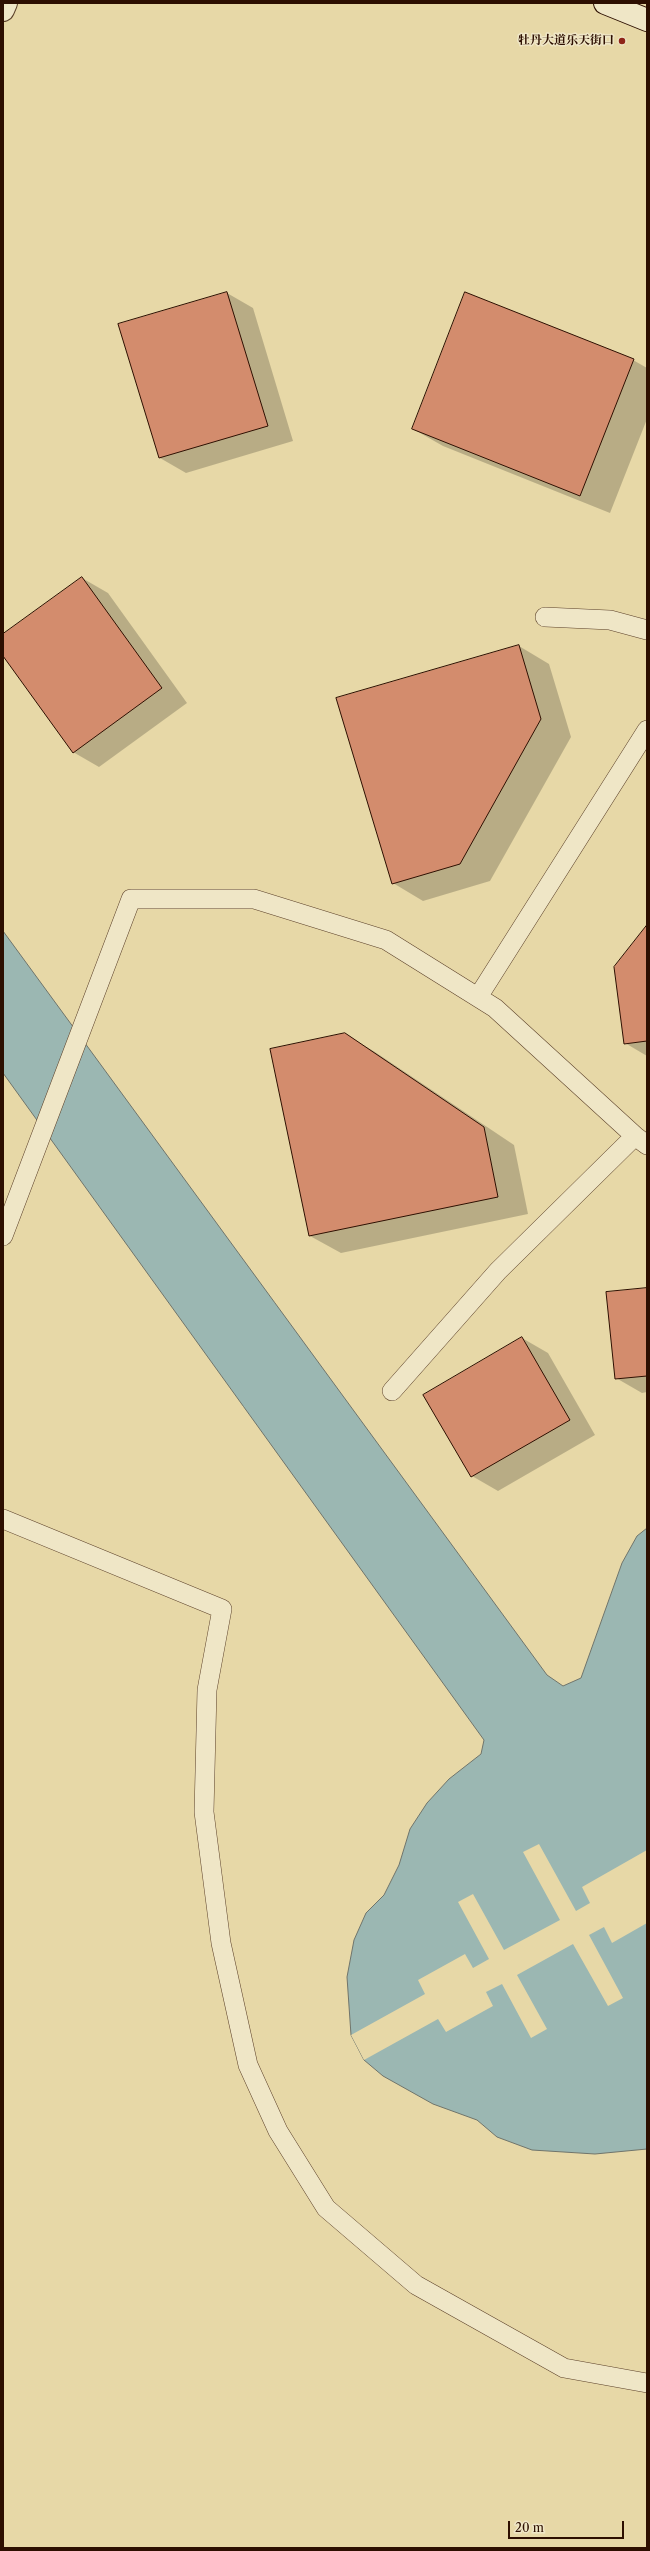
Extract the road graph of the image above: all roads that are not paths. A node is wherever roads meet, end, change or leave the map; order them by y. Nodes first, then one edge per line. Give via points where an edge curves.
1 (6, 3) edge
2 (605, 3) edge
3 (3, 10) edge
4 (647, 20) edge
5 (545, 617) dead end
6 (647, 630) edge
7 (647, 730) edge
8 (478, 997) junction
9 (641, 1140) edge
10 (3, 1236) edge
11 (392, 1391) dead end
12 (3, 1519) edge
13 (647, 2383) edge

1 - 3 main road
2 - 4 main road
5 - 6 lane via 610,620
7 - 8 lane
8 - 9 lane via 495,1008
8 - 10 lane via 386,940 254,899 132,899
9 - 11 lane via 498,1272
12 - 13 lane via 222,1609 207,1690 204,1812 221,1943 248,2065 278,2131 326,2208 416,2286 564,2368

